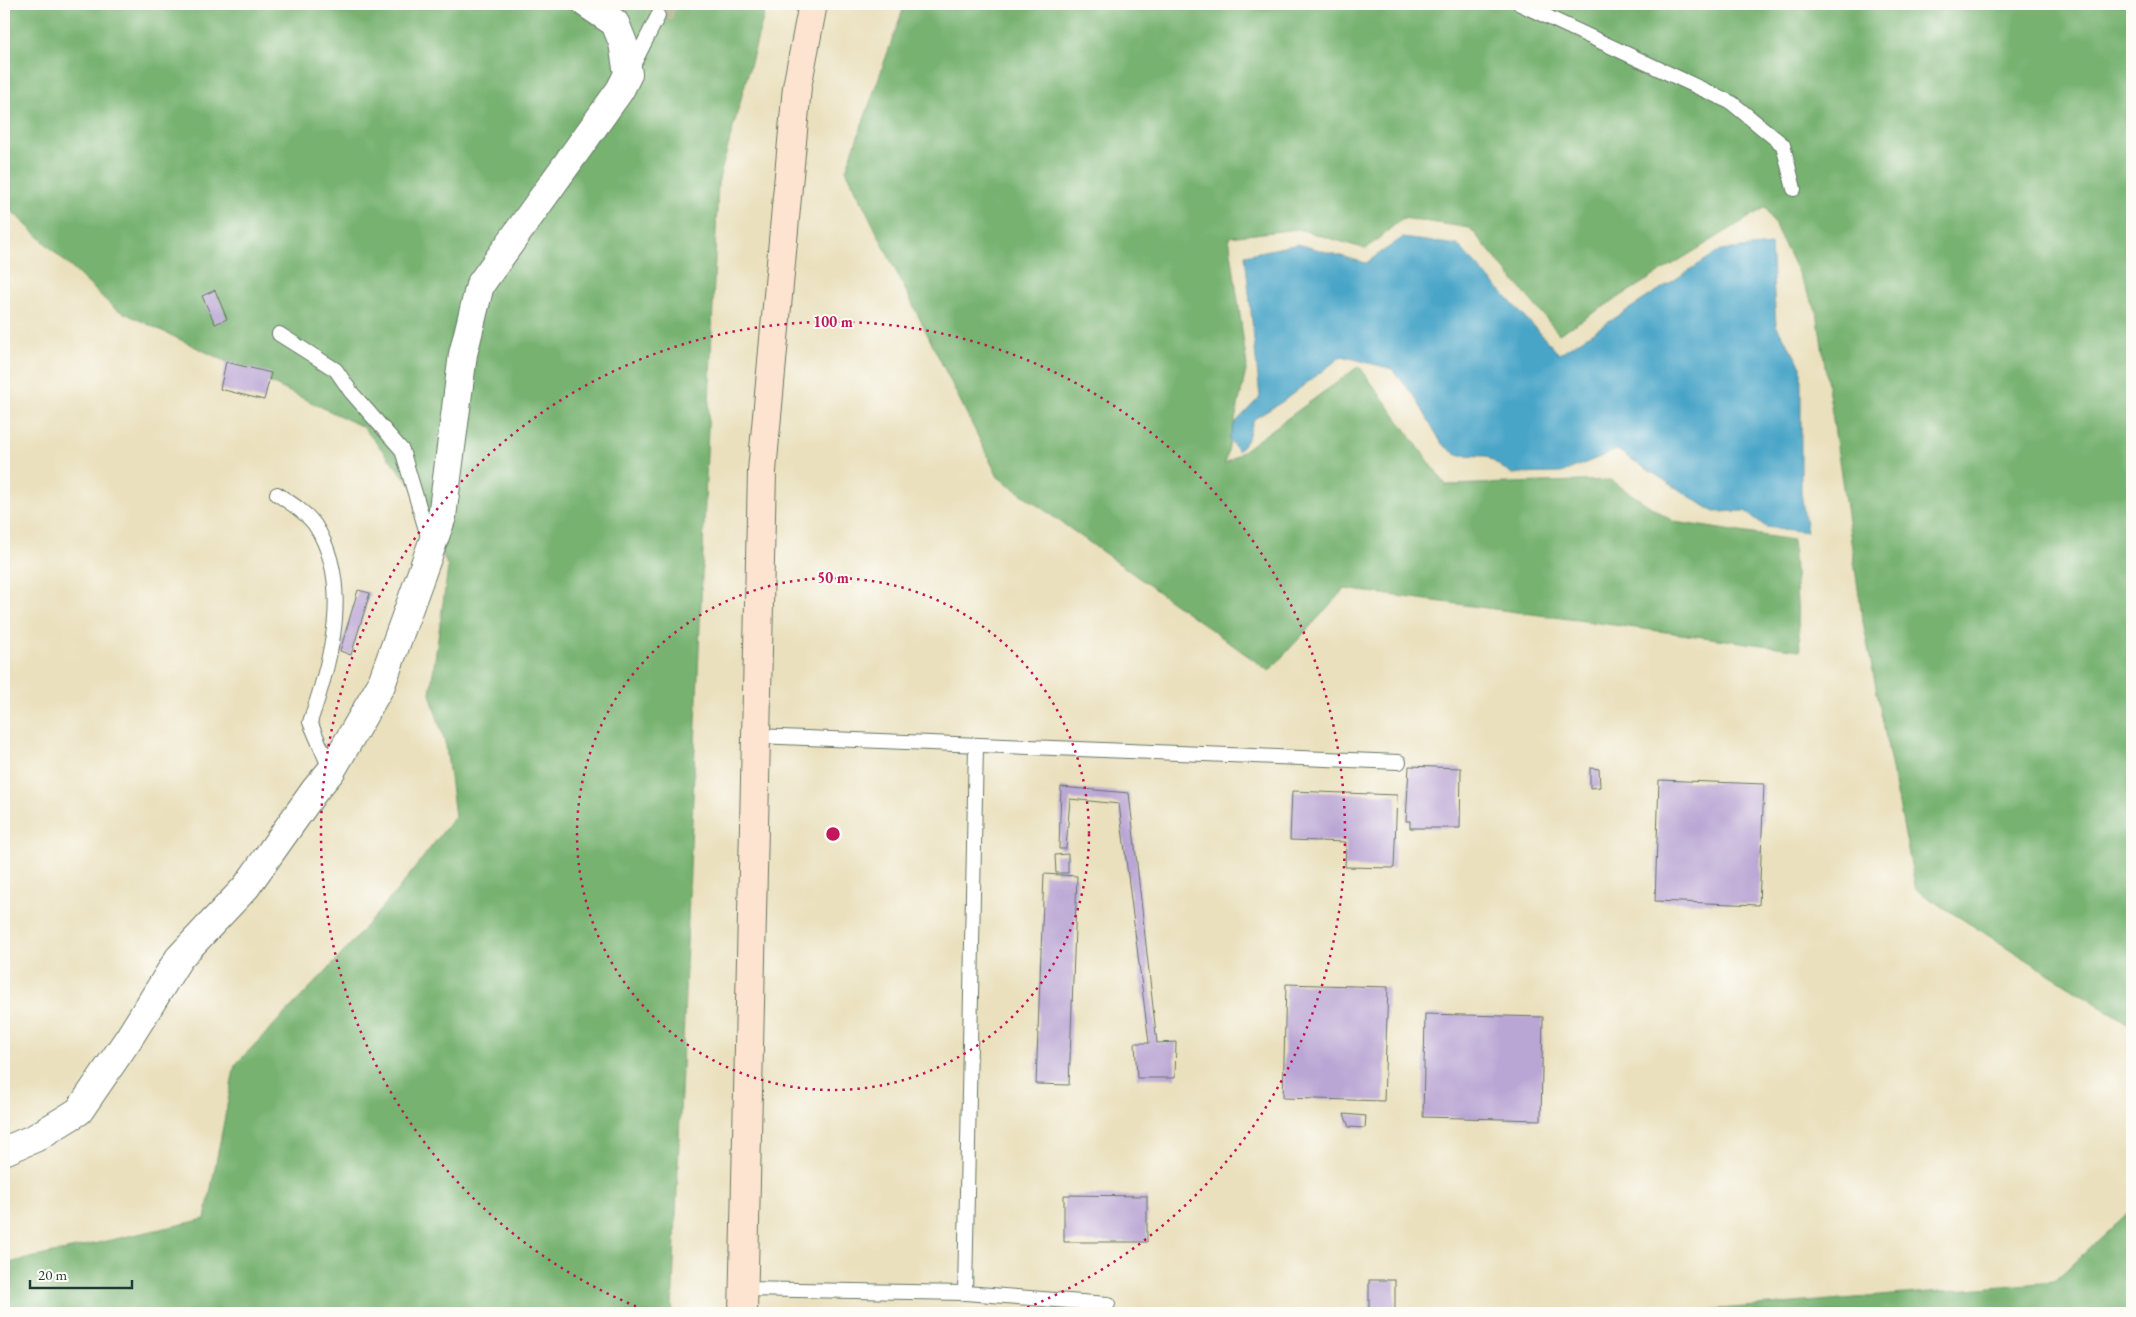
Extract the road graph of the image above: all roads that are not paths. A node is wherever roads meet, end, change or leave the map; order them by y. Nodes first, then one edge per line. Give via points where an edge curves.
1 (587, 4) edge
2 (813, 4) edge
3 (1520, 4) edge
4 (658, 16) tunnel mouth
5 (628, 74) junction
6 (1794, 189) dead end
7 (279, 334) dead end
8 (277, 494) dead end
9 (432, 548) junction
10 (756, 736) junction
11 (976, 745) junction
12 (1399, 762) dead end
13 (331, 771) junction
14 (4, 1151) edge
15 (965, 1293) junction
16 (743, 1301) edge
17 (1108, 1304) dead end

1 - 5 street via 615,23 623,43
2 - 10 street via 797,87 762,471
3 - 6 lane via 1732,103 1783,145
4 - 5 lane
5 - 9 street via 620,90 480,285 463,354 442,517
7 - 9 lane via 336,370 402,450
8 - 13 lane via 314,524 331,567 336,610 326,677 310,722
9 - 13 street via 381,685
10 - 11 lane
10 - 16 street
11 - 12 lane
11 - 15 lane
13 - 14 street via 246,887 179,958 79,1111 35,1138
15 - 16 lane
15 - 17 lane

